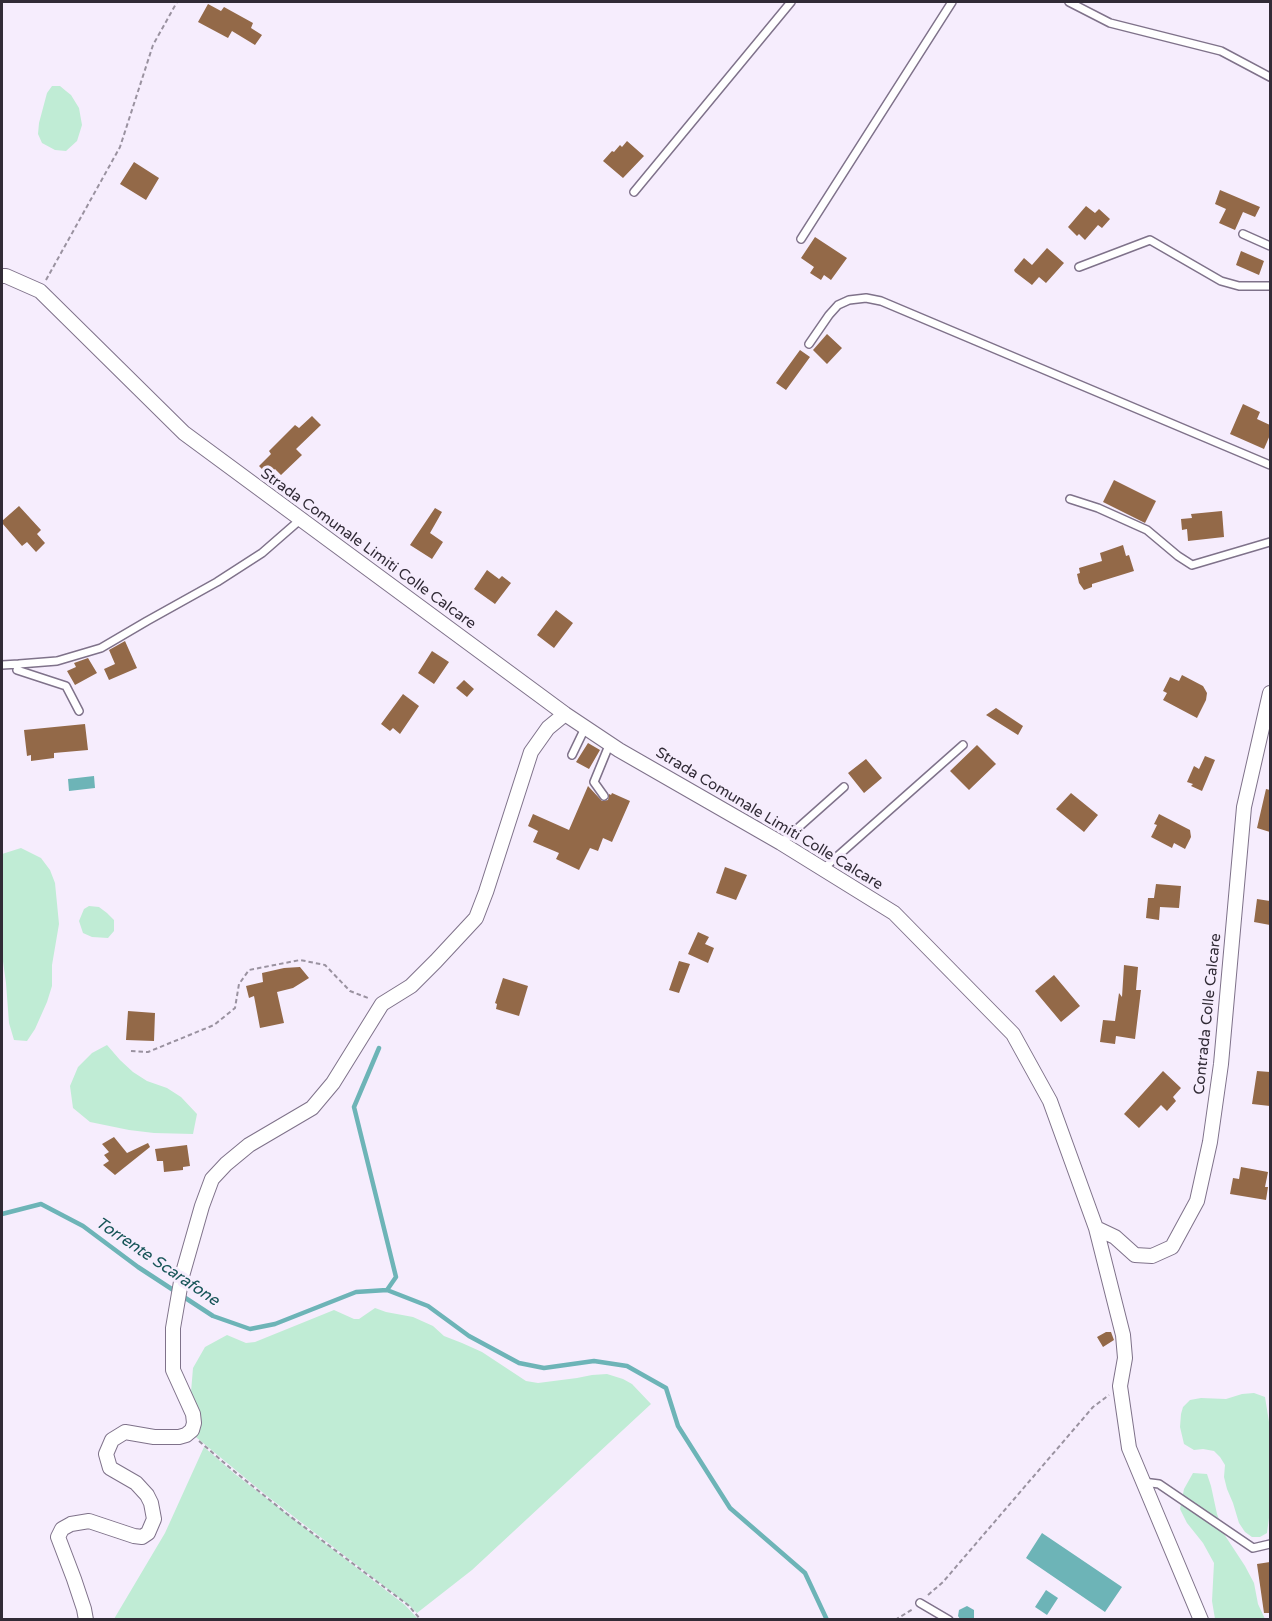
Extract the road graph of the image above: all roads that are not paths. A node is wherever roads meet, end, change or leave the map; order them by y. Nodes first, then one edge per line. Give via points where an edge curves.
1 (791, 2) edge
2 (952, 2) edge
3 (1069, 2) edge
4 (1270, 77) edge
5 (634, 192) dead end
6 (1243, 234) dead end
7 (801, 239) dead end
8 (1270, 246) edge
9 (1079, 267) dead end
10 (2, 276) edge
11 (1270, 285) edge
12 (809, 344) dead end
13 (1270, 465) edge
14 (1070, 499) dead end
15 (301, 519) junction
16 (1270, 542) edge
17 (19, 664) junction
18 (2, 665) edge
19 (1270, 693) edge
20 (79, 711) dead end
21 (565, 714) junction
22 (585, 728) junction
23 (610, 743) junction
24 (963, 745) dead end
25 (572, 755) dead end
26 (844, 787) dead end
27 (604, 796) dead end
28 (781, 843) junction
29 (823, 869) junction
30 (1096, 1228) junction
31 (1143, 1482) junction
32 (1270, 1544) edge
33 (920, 1602) road end
34 (86, 1620) edge
35 (949, 1620) edge
36 (1201, 1620) edge

1 - 5 lane
2 - 7 lane
3 - 4 lane via 1110,22 1221,51
6 - 8 lane
9 - 11 lane via 1150,240 1221,281 1239,286
10 - 15 street, Strada Comunale Limiti Colle Calcare via 40,291 184,433
12 - 13 lane via 838,305 866,298 881,301
14 - 16 lane via 1147,530 1192,565
15 - 17 lane via 262,553 101,648 57,661
15 - 21 street, Strada Comunale Limiti Colle Calcare
17 - 18 lane
17 - 20 lane via 17,670 66,686
19 - 30 street, Contrada Colle Calcare via 1244,807 1221,1064 1197,1201 1172,1247 1152,1256 1135,1255 1115,1237
21 - 22 street, Strada Comunale Limiti Colle Calcare
21 - 34 street via 548,728 531,752 476,918 411,986 382,1004 333,1083 312,1108 249,1145 212,1179 182,1276 173,1328 173,1370 194,1423 192,1430 179,1437 125,1432 112,1440 106,1454 110,1468 136,1483 147,1495 154,1519 148,1533 134,1536 89,1521 62,1529 58,1537
22 - 23 street, Strada Comunale Limiti Colle Calcare
22 - 25 lane
23 - 27 lane via 594,782
23 - 28 street, Strada Comunale Limiti Colle Calcare
24 - 29 lane
26 - 28 lane
28 - 29 street, Strada Comunale Limiti Colle Calcare
29 - 30 street, Strada Comunale Limiti Colle Calcare via 894,913 1013,1034 1050,1101
30 - 31 street, Strada Comunale Limiti Colle Calcare via 1123,1335 1125,1358 1120,1386 1129,1448
31 - 32 lane via 1159,1484 1253,1548
31 - 36 street, Strada Comunale Limiti Colle Calcare
33 - 35 lane

